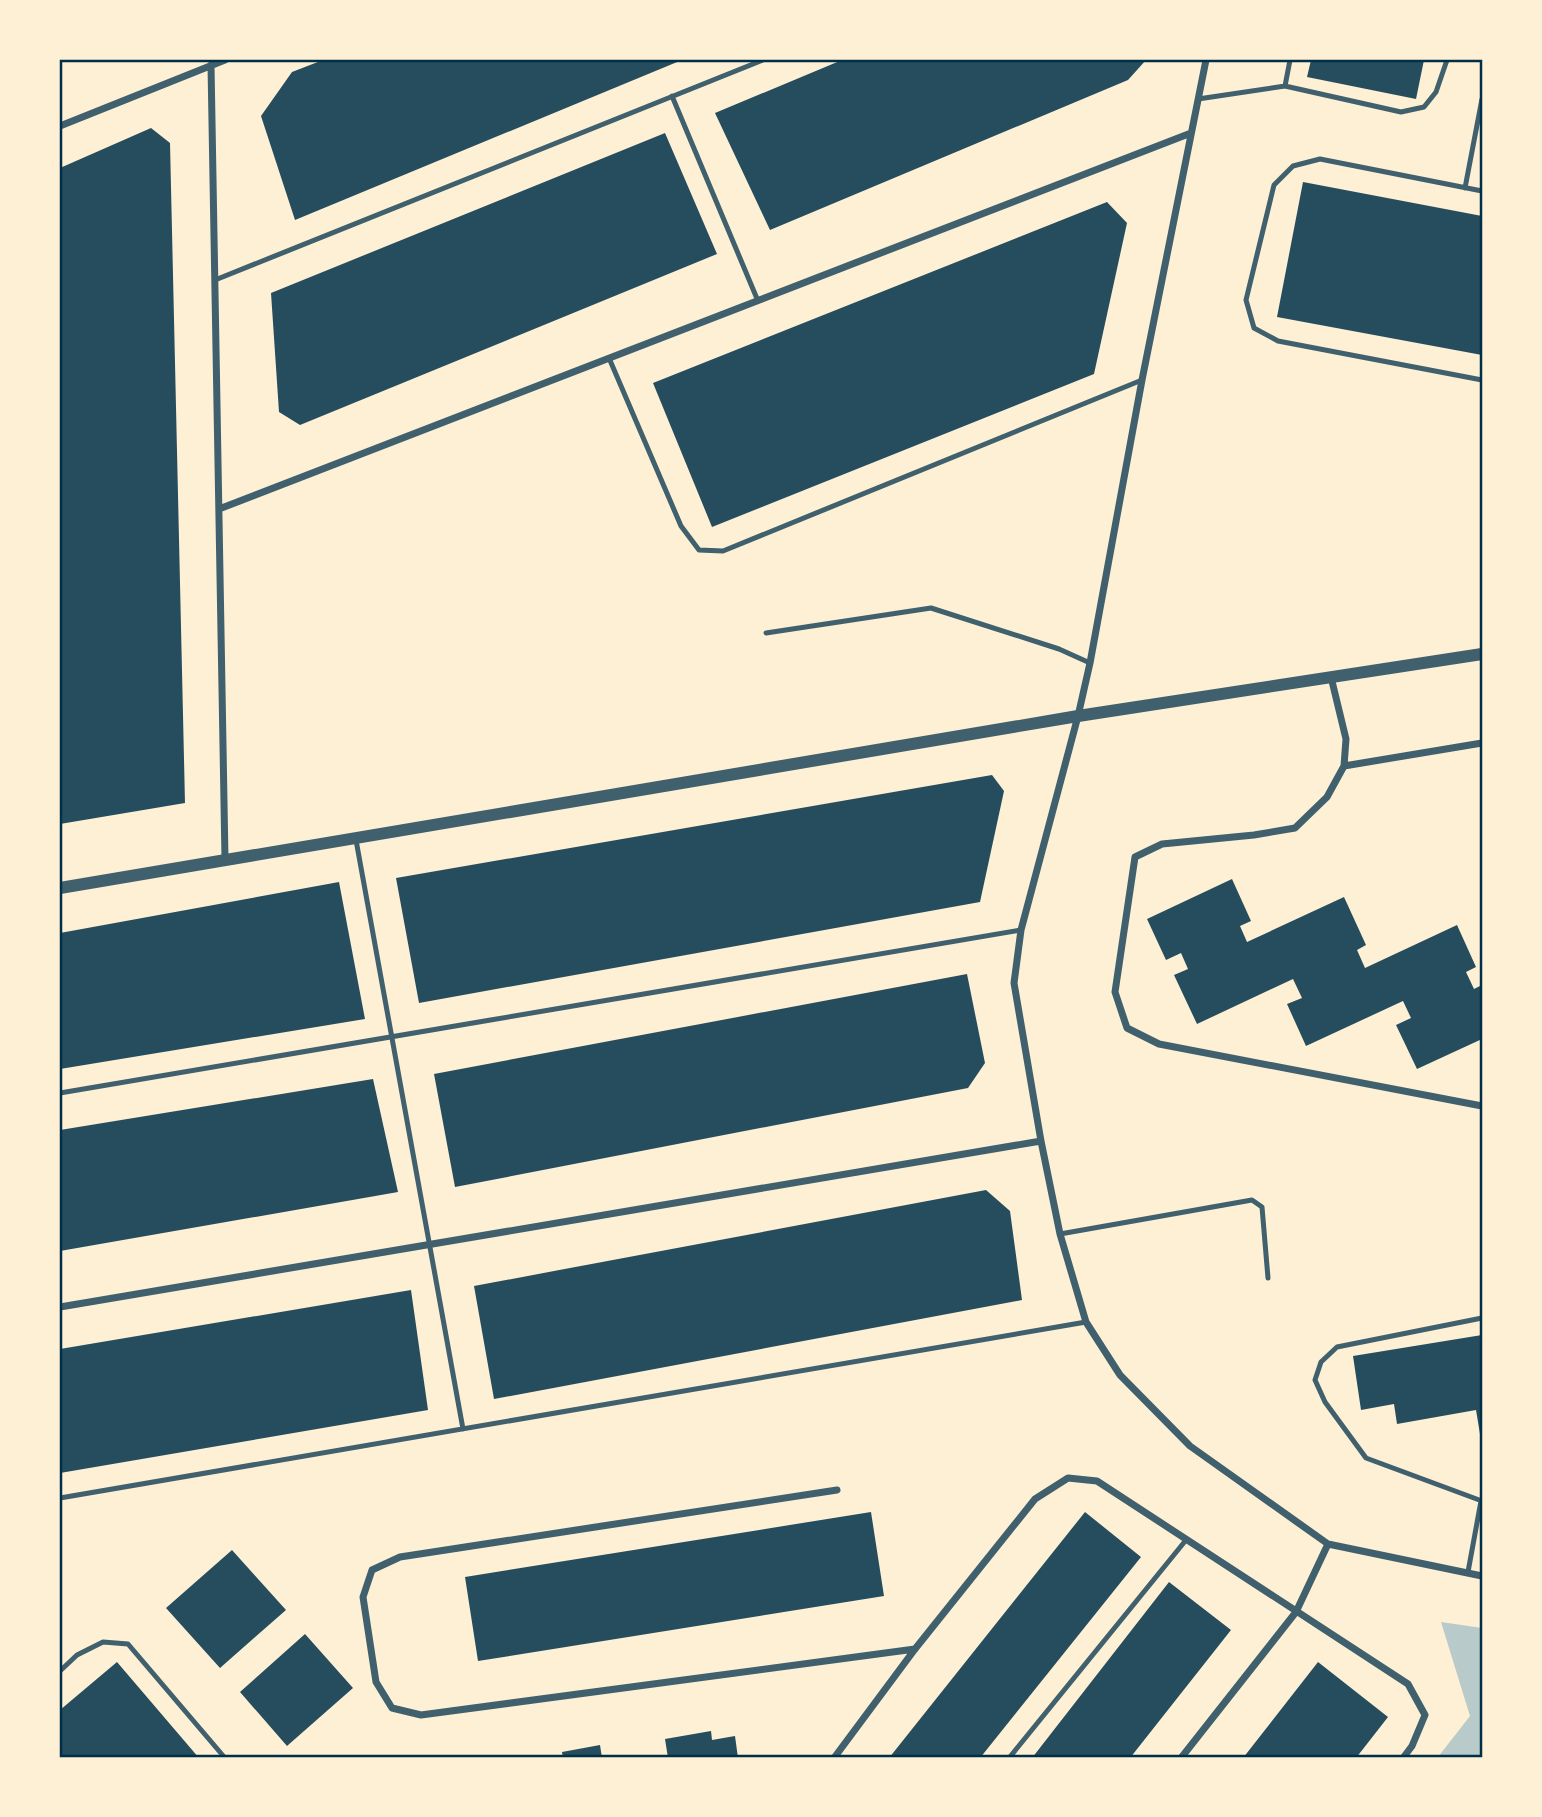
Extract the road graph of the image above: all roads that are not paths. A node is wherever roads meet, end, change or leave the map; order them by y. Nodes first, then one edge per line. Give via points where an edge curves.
1 (225, 60) edge
2 (763, 60) edge
3 (1206, 60) edge
4 (1290, 60) edge
5 (1447, 60) edge
6 (211, 65) junction
7 (1285, 86) junction
8 (672, 96) junction
9 (1198, 99) junction
10 (1482, 100) edge
11 (60, 126) edge
12 (1191, 133) junction
13 (1465, 188) junction
14 (1482, 191) edge
15 (215, 280) junction
16 (758, 301) junction
17 (609, 358) junction
18 (1142, 380) junction
19 (1482, 380) edge
20 (219, 509) junction
21 (766, 633) dead end
22 (1482, 654) edge
23 (1090, 663) junction
24 (1331, 677) junction
25 (1078, 716) junction
26 (1482, 743) edge
27 (1344, 766) junction
28 (355, 837) junction
29 (225, 859) junction
30 (60, 888) edge
31 (1021, 930) junction
32 (391, 1037) junction
33 (60, 1093) edge
34 (1482, 1106) edge
35 (1041, 1141) junction
36 (1060, 1234) junction
37 (429, 1244) junction
38 (1268, 1278) dead end
39 (60, 1307) edge
40 (1482, 1318) edge
41 (1086, 1322) junction
42 (463, 1429) junction
43 (837, 1490) dead end
44 (60, 1498) edge
45 (1482, 1501) edge
46 (1186, 1540) junction
47 (1328, 1544) junction
48 (1468, 1573) junction
49 (1482, 1576) edge
50 (1296, 1612) junction
51 (915, 1649) junction
52 (60, 1671) edge
53 (225, 1758) edge
54 (834, 1758) edge
55 (1009, 1758) edge
56 (1181, 1758) edge
57 (1403, 1758) edge

1 - 6 street
2 - 8 lane
3 - 9 street
4 - 7 lane
5 - 7 lane via 1436,92 1424,107 1401,112
6 - 11 street
6 - 15 street
7 - 9 lane
8 - 15 lane
8 - 16 lane
9 - 12 street
10 - 13 lane
12 - 16 street
12 - 18 street
13 - 14 lane
13 - 19 lane via 1320,159 1293,166 1274,185 1246,300 1254,327 1278,341
15 - 20 street
16 - 17 street
17 - 18 lane via 681,526 699,550 723,551
17 - 20 street
18 - 23 street
20 - 29 street
21 - 23 lane via 931,608
22 - 24 street
23 - 25 street
24 - 25 street
24 - 27 street via 1346,739
25 - 28 street
25 - 31 street
26 - 27 street
27 - 34 street via 1327,796 1295,828 1162,844 1135,857 1115,992 1127,1028 1158,1044
28 - 29 street
28 - 32 lane
29 - 30 street
31 - 32 lane
31 - 35 street via 1014,983
32 - 33 lane
32 - 37 lane
35 - 36 street
35 - 37 street
36 - 38 lane via 1252,1200 1262,1207
36 - 41 street
37 - 39 street
37 - 42 lane
40 - 45 lane via 1337,1347 1321,1362 1315,1380 1325,1402 1366,1458
41 - 42 lane
41 - 47 street via 1120,1375 1190,1446
42 - 44 lane
43 - 51 street via 400,1557 372,1570 363,1597 376,1682 392,1708 421,1715
45 - 48 lane
46 - 50 street
46 - 51 street via 1097,1481 1068,1478 1035,1499
46 - 55 lane
47 - 48 street
47 - 50 street
48 - 49 street
50 - 56 street
50 - 57 street via 1408,1684 1425,1715
51 - 54 street
52 - 53 lane via 77,1655 103,1642 128,1644

